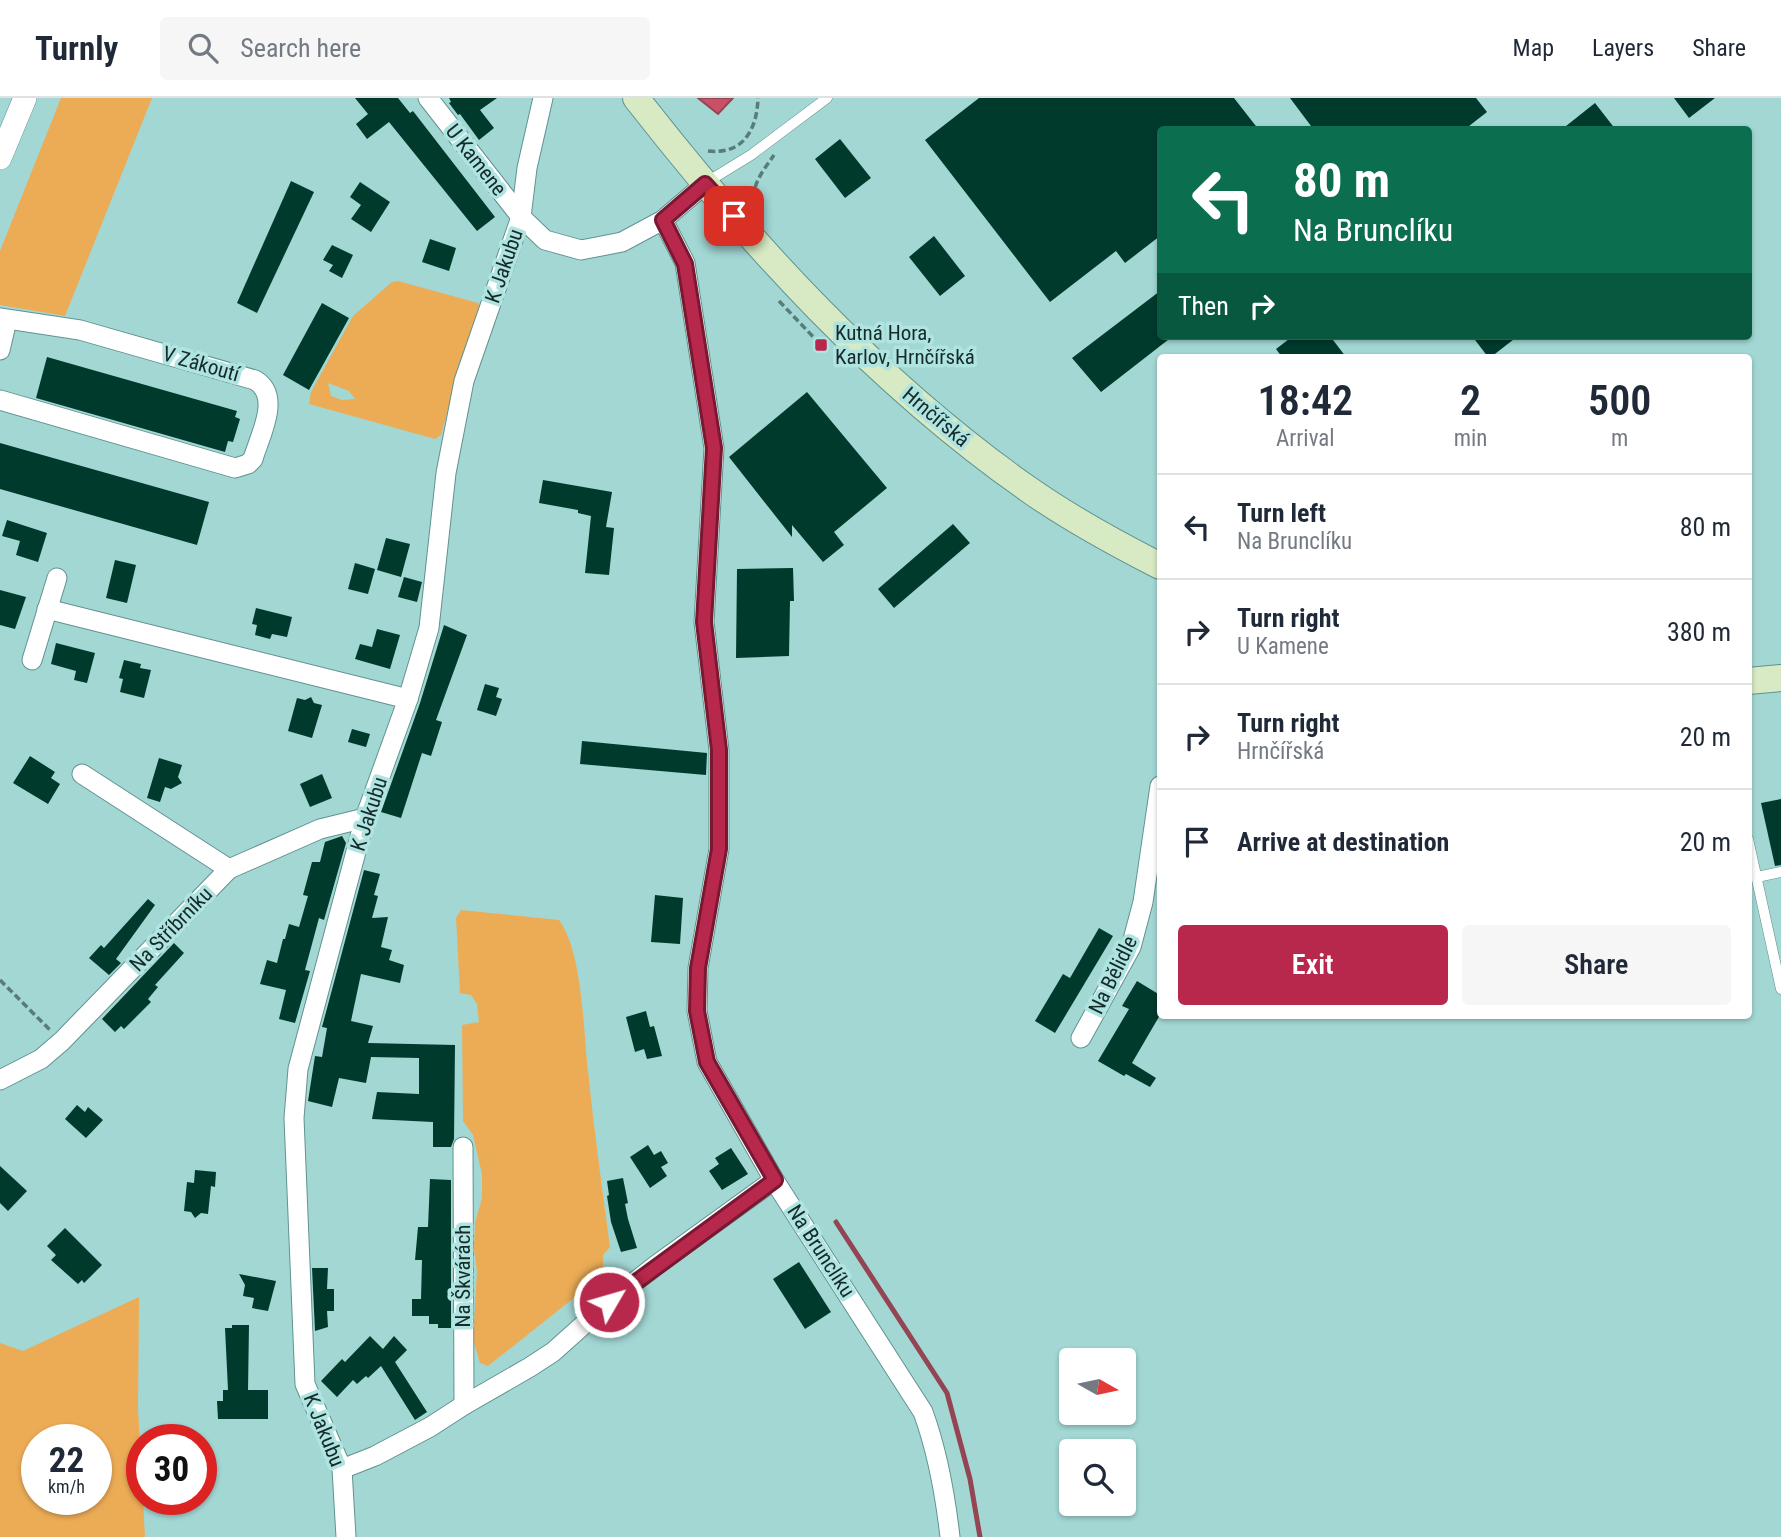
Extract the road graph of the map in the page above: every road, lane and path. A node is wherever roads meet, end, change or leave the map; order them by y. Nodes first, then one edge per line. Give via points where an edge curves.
1 (24, 98) edge
2 (428, 98) edge
3 (543, 98) edge
4 (636, 98) edge
5 (758, 98) edge
6 (827, 98) edge
7 (783, 146) dead end
8 (700, 150) dead end
9 (0, 158) edge
10 (705, 184) junction
11 (757, 213) dead end
12 (521, 217) junction
13 (663, 220) junction
14 (4, 319) edge
15 (0, 350) edge
16 (0, 400) edge
17 (1157, 564) edge
18 (57, 579) dead end
19 (47, 610) junction
20 (32, 660) dead end
21 (1781, 678) edge
22 (1752, 681) edge
23 (408, 699) junction
24 (82, 774) dead end
25 (1157, 806) edge
26 (365, 818) junction
27 (1752, 856) edge
28 (229, 869) junction
29 (1781, 872) edge
30 (1757, 877) junction
31 (1779, 971) edge
32 (0, 980) edge
33 (1781, 989) edge
34 (1081, 1038) dead end
35 (62, 1041) junction
36 (0, 1080) edge
37 (463, 1147) dead end
38 (775, 1180) junction
39 (464, 1405) junction
40 (342, 1469) junction
41 (346, 1537) edge
42 (950, 1537) edge

1 - 9 street
2 - 12 street, U Kamene
3 - 12 street, K Jakubu
4 - 10 main road, Hrnčířská
5 - 8 path via 754,123 742,142 722,152
6 - 10 lane
7 - 11 path via 757,181 753,204
10 - 13 street, U Kamene
10 - 17 main road, Hrnčířská via 813,303 933,416 1030,490
12 - 13 street, U Kamene via 545,240 580,250 622,242
12 - 23 street, K Jakubu via 464,381 446,473 429,628
13 - 38 street, Na Brunclíku via 685,264 714,448 704,622 719,750 719,849 698,968 697,1011 707,1062
14 - 15 street, V Zákoutí
14 - 16 street, V Zákoutí via 80,330 255,380 267,390 270,402 253,458 234,468
18 - 19 street
19 - 20 street
19 - 23 street
21 - 22 main road
23 - 26 street, K Jakubu
24 - 28 street
25 - 34 street, Na Bělidle via 1143,902 1130,947
26 - 28 street, Na Stříbrníku via 320,829
26 - 40 street, K Jakubu via 298,1069 295,1118 305,1384
27 - 30 lane
28 - 35 street, Na Stříbrníku
29 - 30 lane
30 - 31 lane
31 - 33 lane
32 - 35 path
35 - 36 street, Na Stříbrníku via 41,1059
37 - 39 street, Na Škvárách
38 - 39 street via 655,1266 553,1352
38 - 42 street, Na Brunclíku via 923,1412 936,1446
39 - 40 street via 375,1456
40 - 41 street, K Jakubu

